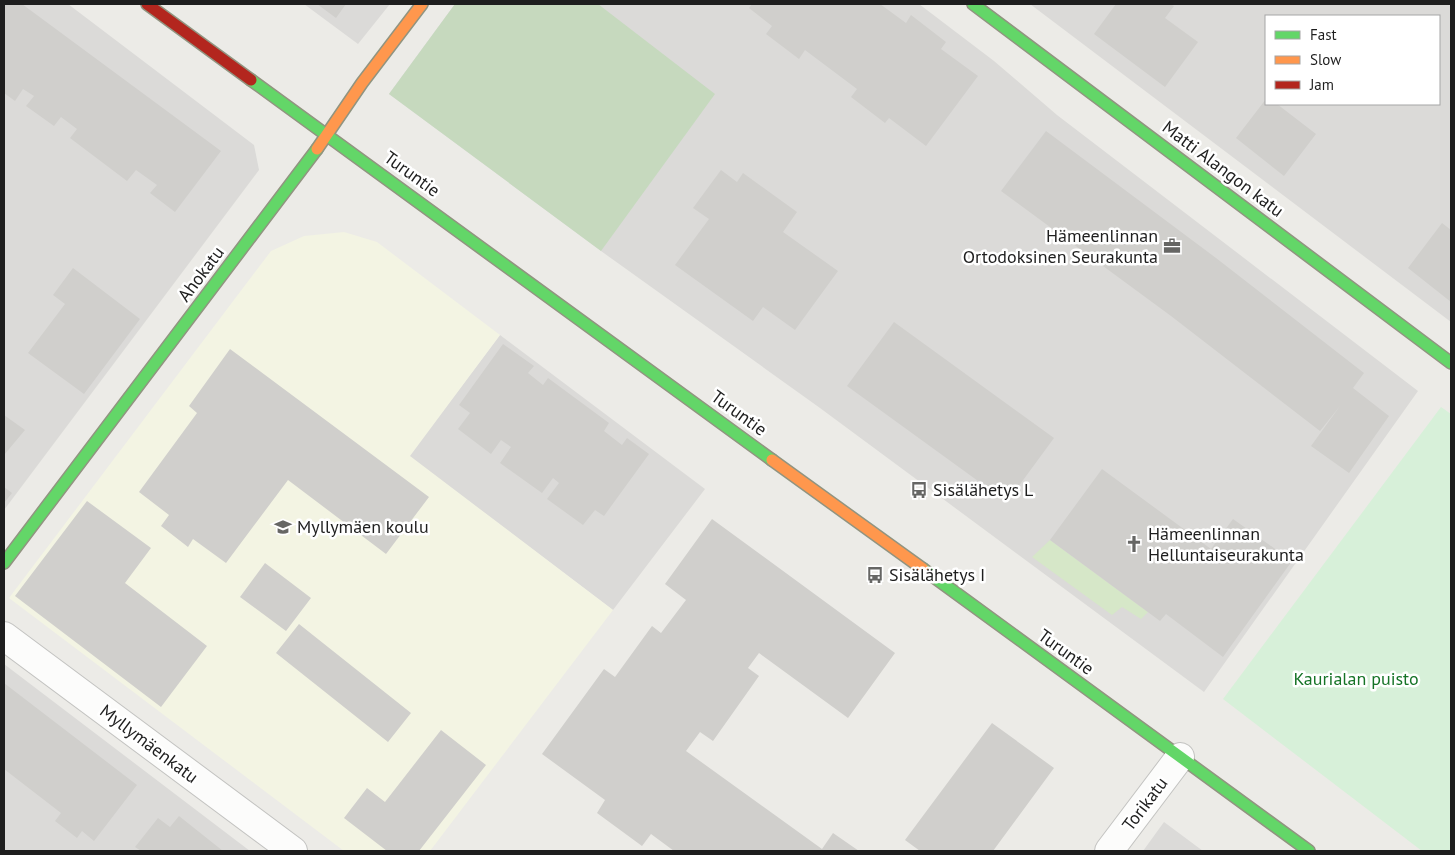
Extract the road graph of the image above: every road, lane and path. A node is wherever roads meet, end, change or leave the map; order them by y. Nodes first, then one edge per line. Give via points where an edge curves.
1 (147, 4) edge
2 (422, 4) edge
3 (973, 4) edge
4 (327, 135) junction
5 (1451, 363) edge
6 (4, 563) edge
7 (4, 636) edge
8 (1180, 757) junction
9 (293, 851) edge
10 (1109, 851) edge
11 (1309, 851) edge

1 - 4 main road, Turuntie
2 - 4 main road, Ahokatu
3 - 5 main road, Matti Alangon katu
4 - 6 main road, Ahokatu
4 - 8 main road, Turuntie
7 - 9 street, Myllymäenkatu
8 - 10 street, Torikatu
8 - 11 main road, Turuntie

